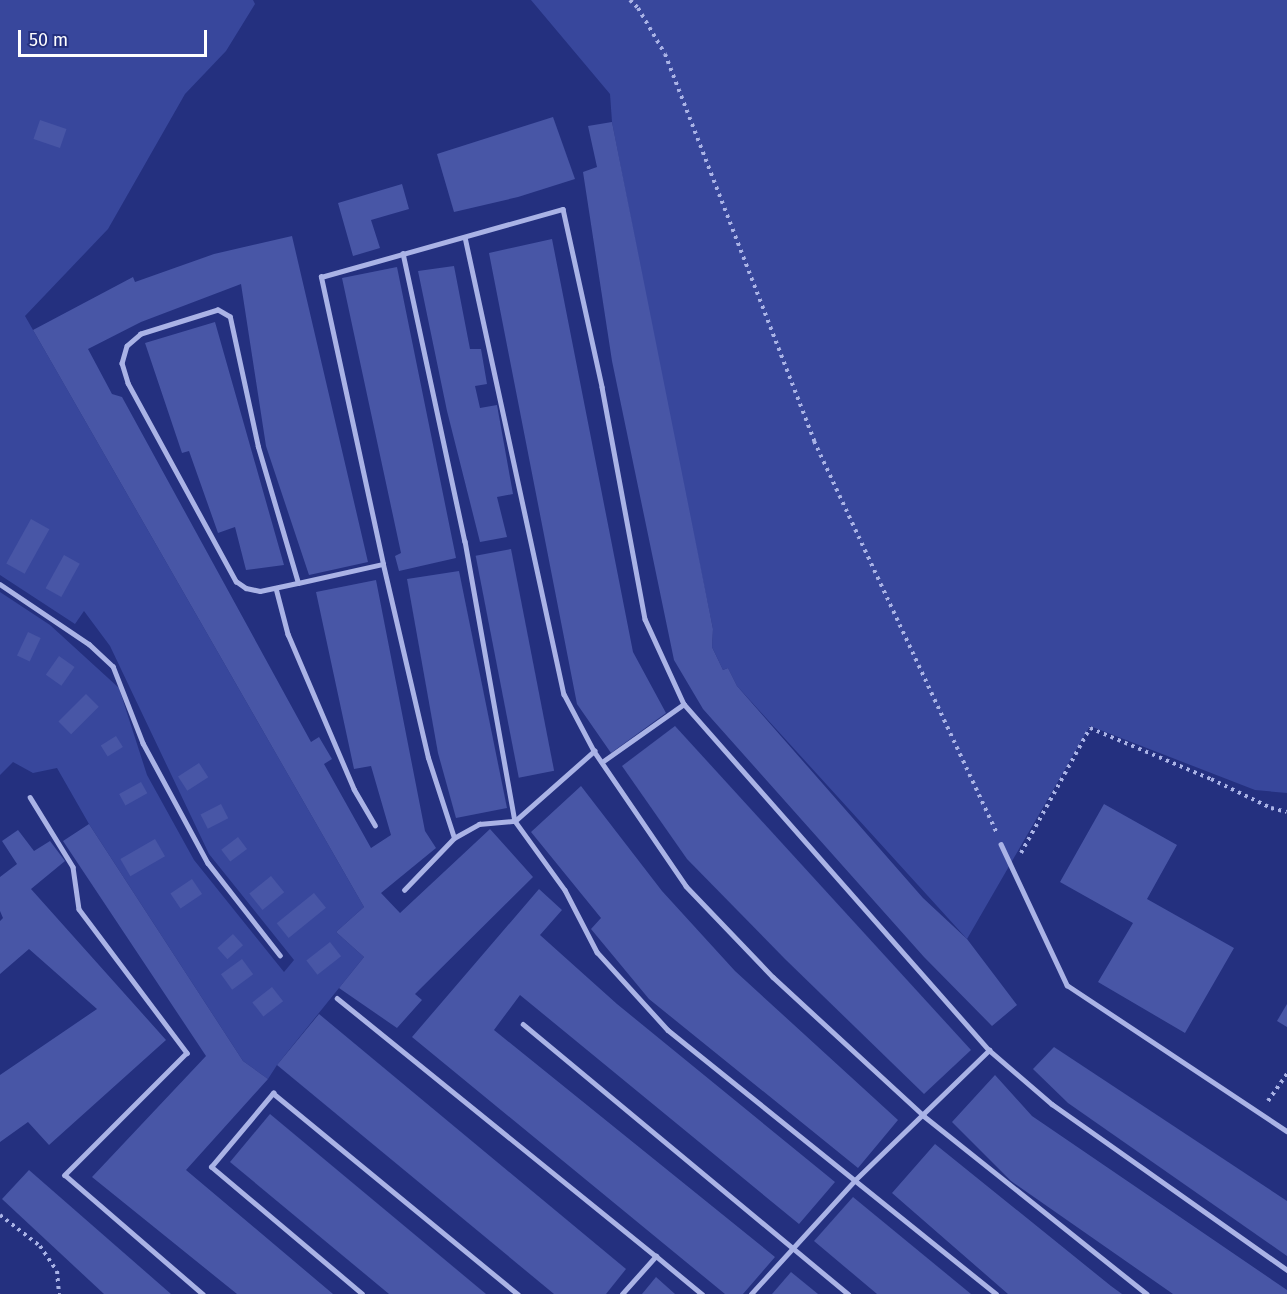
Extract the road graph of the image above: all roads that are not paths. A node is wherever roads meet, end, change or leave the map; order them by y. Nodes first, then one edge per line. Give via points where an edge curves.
1 (465, 237) junction
2 (403, 253) junction
3 (383, 564) junction
4 (298, 583) junction
5 (0, 584) edge
6 (276, 588) junction
7 (684, 704) junction
8 (594, 751) junction
9 (602, 762) junction
10 (30, 796) dead end
11 (515, 821) junction
12 (375, 825) dead end
13 (454, 838) junction
14 (1002, 844) road end
15 (404, 890) dead end
16 (280, 955) dead end
17 (337, 999) dead end
18 (523, 1024) dead end
19 (989, 1050) junction
20 (924, 1116) junction
21 (1287, 1131) edge
22 (855, 1180) junction
23 (793, 1249) junction
24 (656, 1256) junction
25 (1287, 1270) edge
26 (203, 1294) edge
27 (362, 1294) edge
28 (518, 1294) edge
29 (622, 1294) edge
30 (702, 1294) edge
31 (751, 1294) edge
32 (848, 1294) edge
33 (996, 1294) edge
34 (1147, 1294) edge

1 - 2 lane
1 - 7 lane via 563,209 602,387 645,619
1 - 8 lane via 564,694
2 - 3 lane via 321,277
2 - 11 lane via 465,541
3 - 4 lane
3 - 13 lane via 428,758
4 - 6 lane
4 - 6 lane via 258,447 230,317 218,310 141,334 127,346 122,363 128,382 236,581 260,591
5 - 16 lane via 89,644 113,666 143,743 208,863
6 - 12 lane via 288,634 354,789
7 - 9 lane
7 - 19 lane
8 - 9 lane
8 - 11 lane
9 - 20 lane via 686,886 773,977
10 - 26 lane via 73,867 79,909 188,1053 65,1175
11 - 13 lane via 480,824
11 - 22 lane via 565,890 597,952 668,1030
13 - 15 lane
14 - 21 lane via 1067,985
17 - 24 lane
18 - 23 lane
19 - 20 lane
19 - 25 lane via 1052,1104
20 - 22 lane
20 - 34 lane
22 - 23 lane
22 - 33 lane
23 - 31 lane
23 - 32 lane
24 - 29 lane
24 - 30 lane
27 - 28 lane via 211,1167 273,1093

